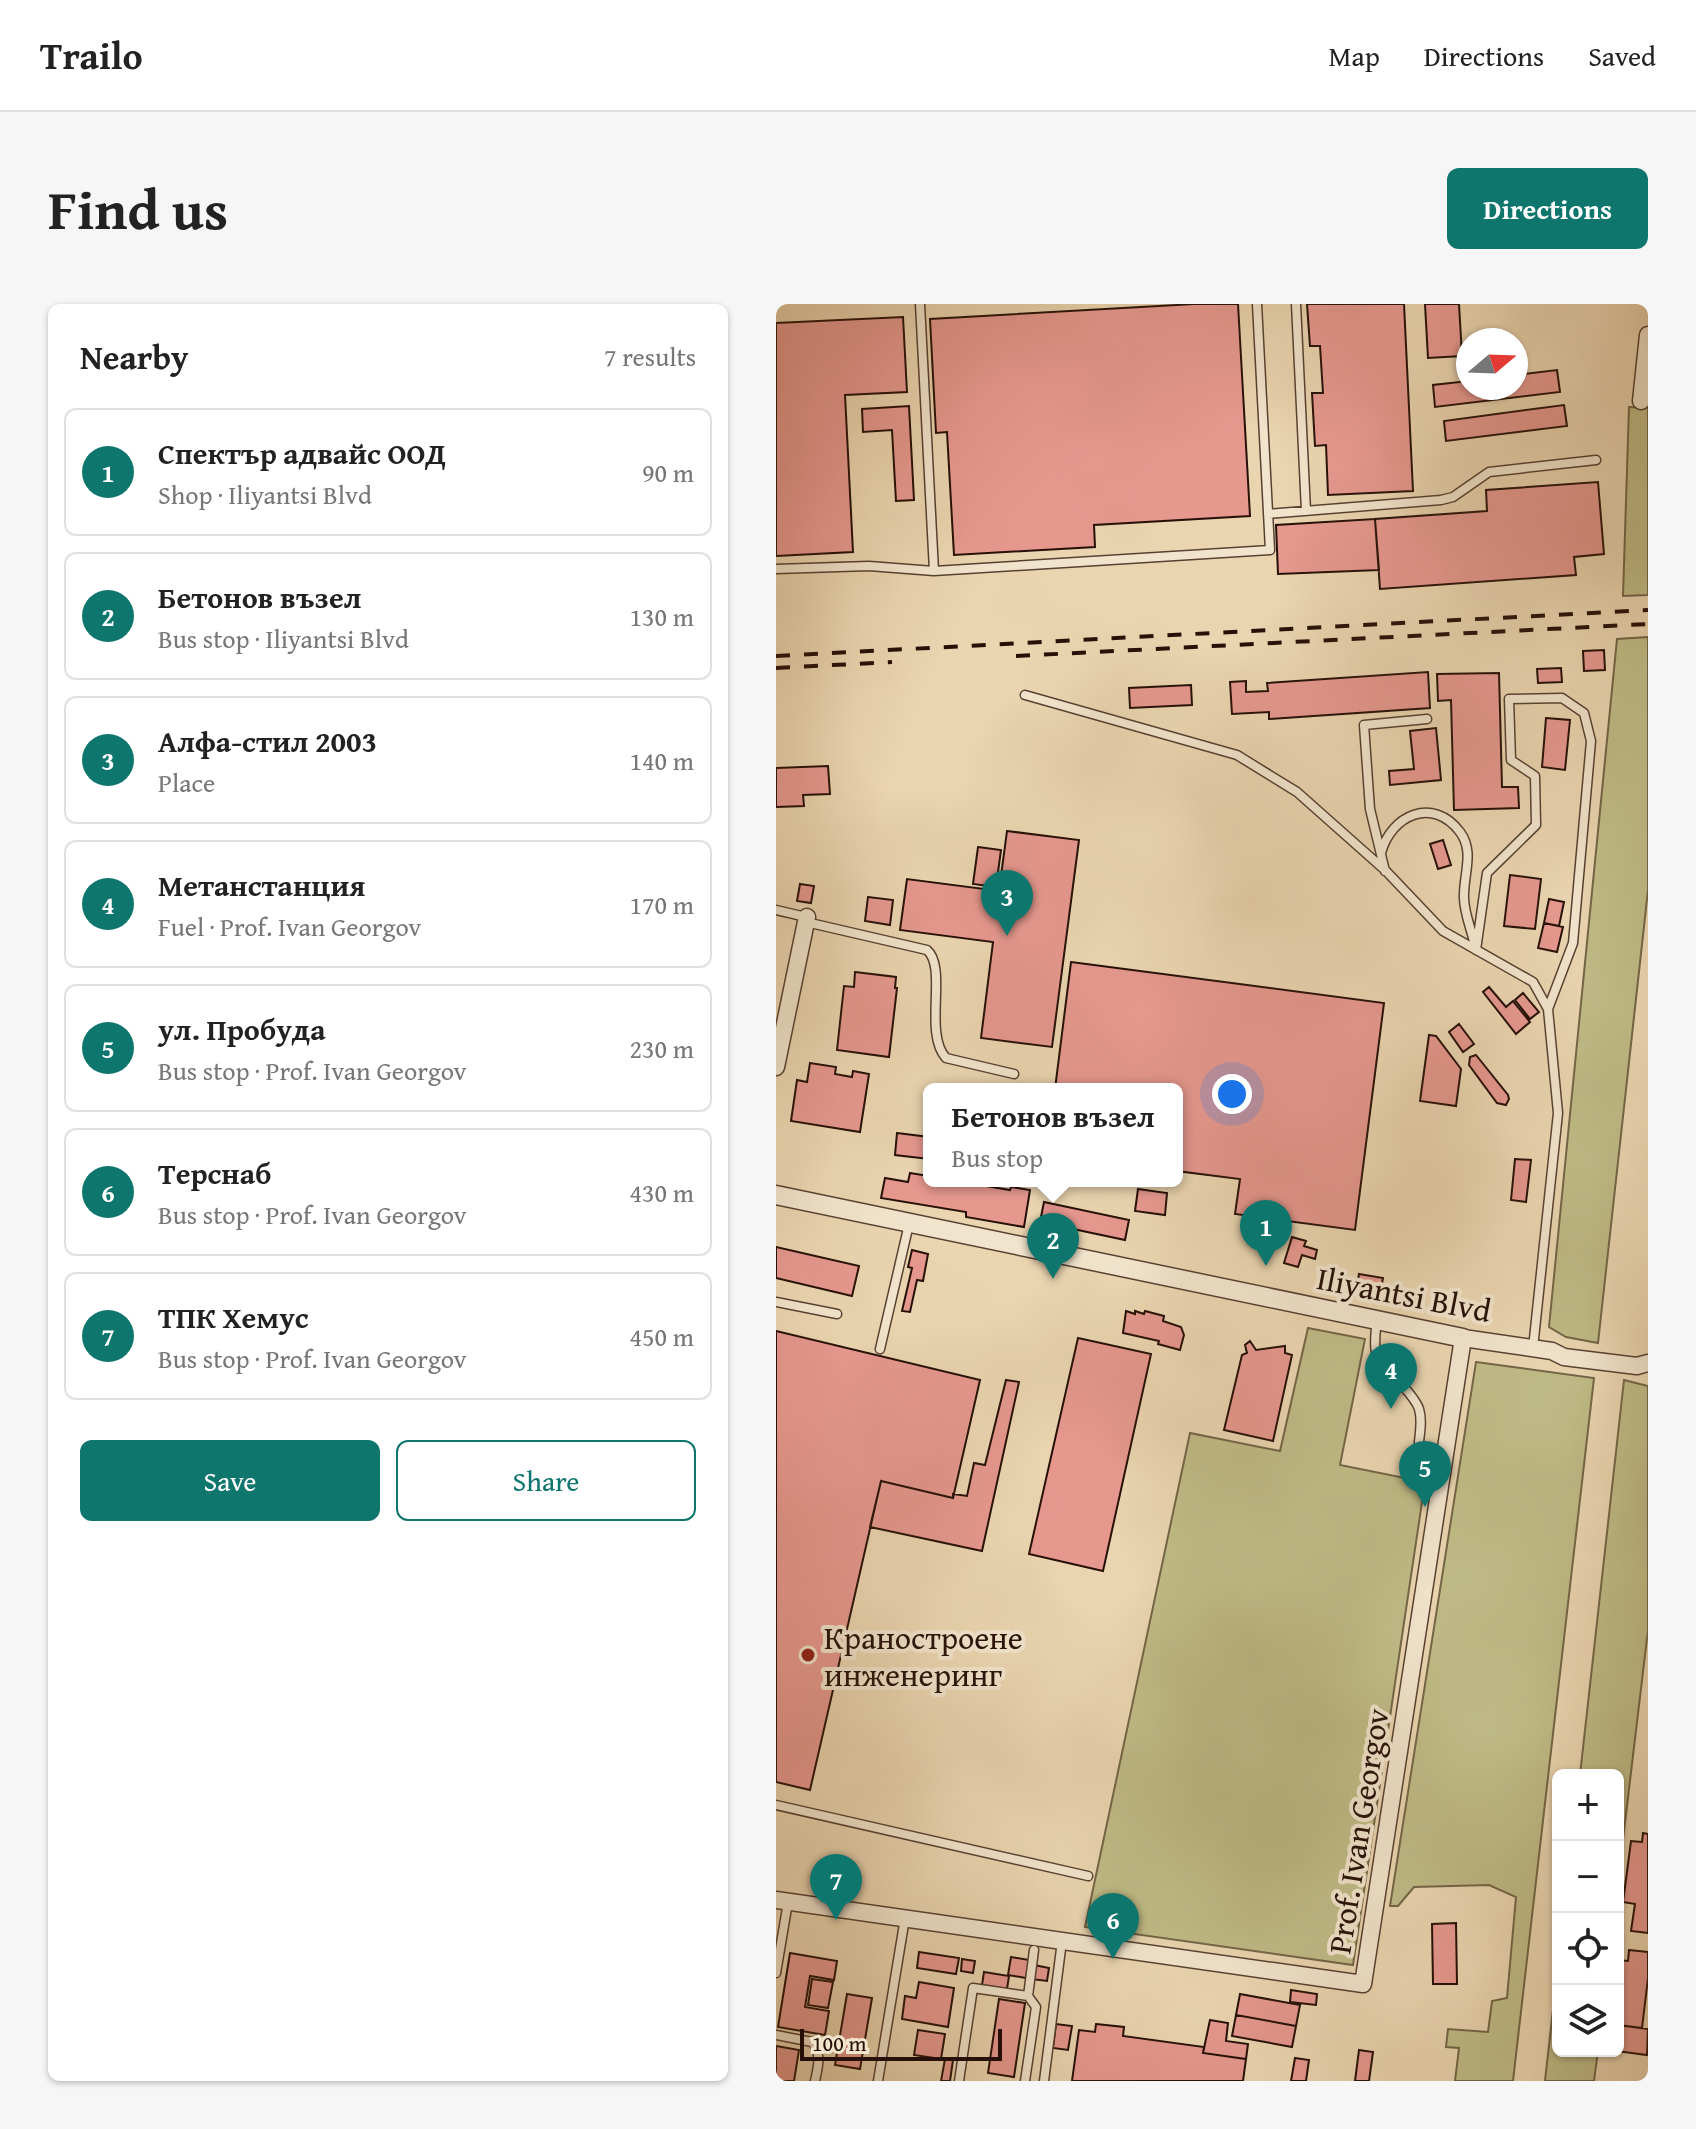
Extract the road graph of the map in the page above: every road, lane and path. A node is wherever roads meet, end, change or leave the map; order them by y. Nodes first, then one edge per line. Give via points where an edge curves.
1 (920, 304) edge
2 (1257, 304) edge
3 (1296, 304) edge
4 (1648, 335) edge
5 (1641, 401) dead end
6 (1596, 460) dead end
7 (1306, 511) junction
8 (1268, 514) junction
9 (776, 569) edge
10 (934, 571) junction
11 (1025, 695) dead end
12 (1427, 719) dead end
13 (1381, 853) junction
14 (1386, 871) junction
15 (776, 910) edge
16 (807, 920) junction
17 (1476, 950) junction
18 (1548, 1009) junction
19 (776, 1067) edge
20 (1014, 1074) dead end
21 (776, 1195) edge
22 (909, 1223) junction
23 (776, 1302) edge
24 (837, 1314) dead end
25 (1377, 1320) junction
26 (1463, 1338) junction
27 (880, 1349) dead end
28 (1533, 1349) junction
29 (1648, 1362) edge
30 (1442, 1476) junction
31 (776, 1805) edge
32 (1088, 1876) dead end
33 (782, 1900) edge
34 (905, 1918) junction
35 (1062, 1941) junction
36 (1034, 1950) dead end
37 (776, 1973) edge
38 (1028, 1996) junction
39 (776, 2035) edge
40 (815, 2081) edge
41 (878, 2081) edge
42 (959, 2081) edge
43 (1025, 2081) edge
44 (1044, 2081) edge

1 - 10 lane
2 - 8 lane
3 - 7 lane
4 - 5 street
6 - 7 lane via 1489,472 1441,500
7 - 8 lane
8 - 10 lane via 1270,550
9 - 10 lane via 869,566
11 - 14 lane via 1237,755 1297,792
12 - 13 lane via 1364,725 1370,809
13 - 14 lane
13 - 17 lane via 1393,826 1420,814 1436,815 1460,832 1468,861 1464,900
14 - 17 lane via 1443,931
15 - 16 lane
16 - 19 street
16 - 20 lane via 927,950 934,961 941,1053
17 - 18 lane via 1533,982
17 - 18 lane via 1487,873 1536,825 1535,776 1511,760 1509,699 1562,698 1584,713 1591,741 1573,943
18 - 28 lane via 1558,1113
21 - 22 street, Iliyantsi Blvd
22 - 25 street, Iliyantsi Blvd
22 - 27 lane
23 - 24 lane
25 - 26 street, Iliyantsi Blvd
25 - 30 lane via 1373,1346 1379,1366 1418,1405 1421,1470
26 - 28 street, Iliyantsi Blvd
26 - 30 street, Prof. Ivan Georgov
28 - 29 street, Iliyantsi Blvd via 1637,1366
30 - 35 street, Prof. Ivan Georgov via 1363,1984
31 - 32 lane
33 - 34 street, Prof. Ivan Georgov
33 - 37 lane
34 - 35 street, Prof. Ivan Georgov
34 - 41 lane
35 - 44 lane
36 - 38 lane
38 - 42 lane via 973,1988
38 - 43 lane via 1036,2007
39 - 40 lane via 812,2042 818,2049

